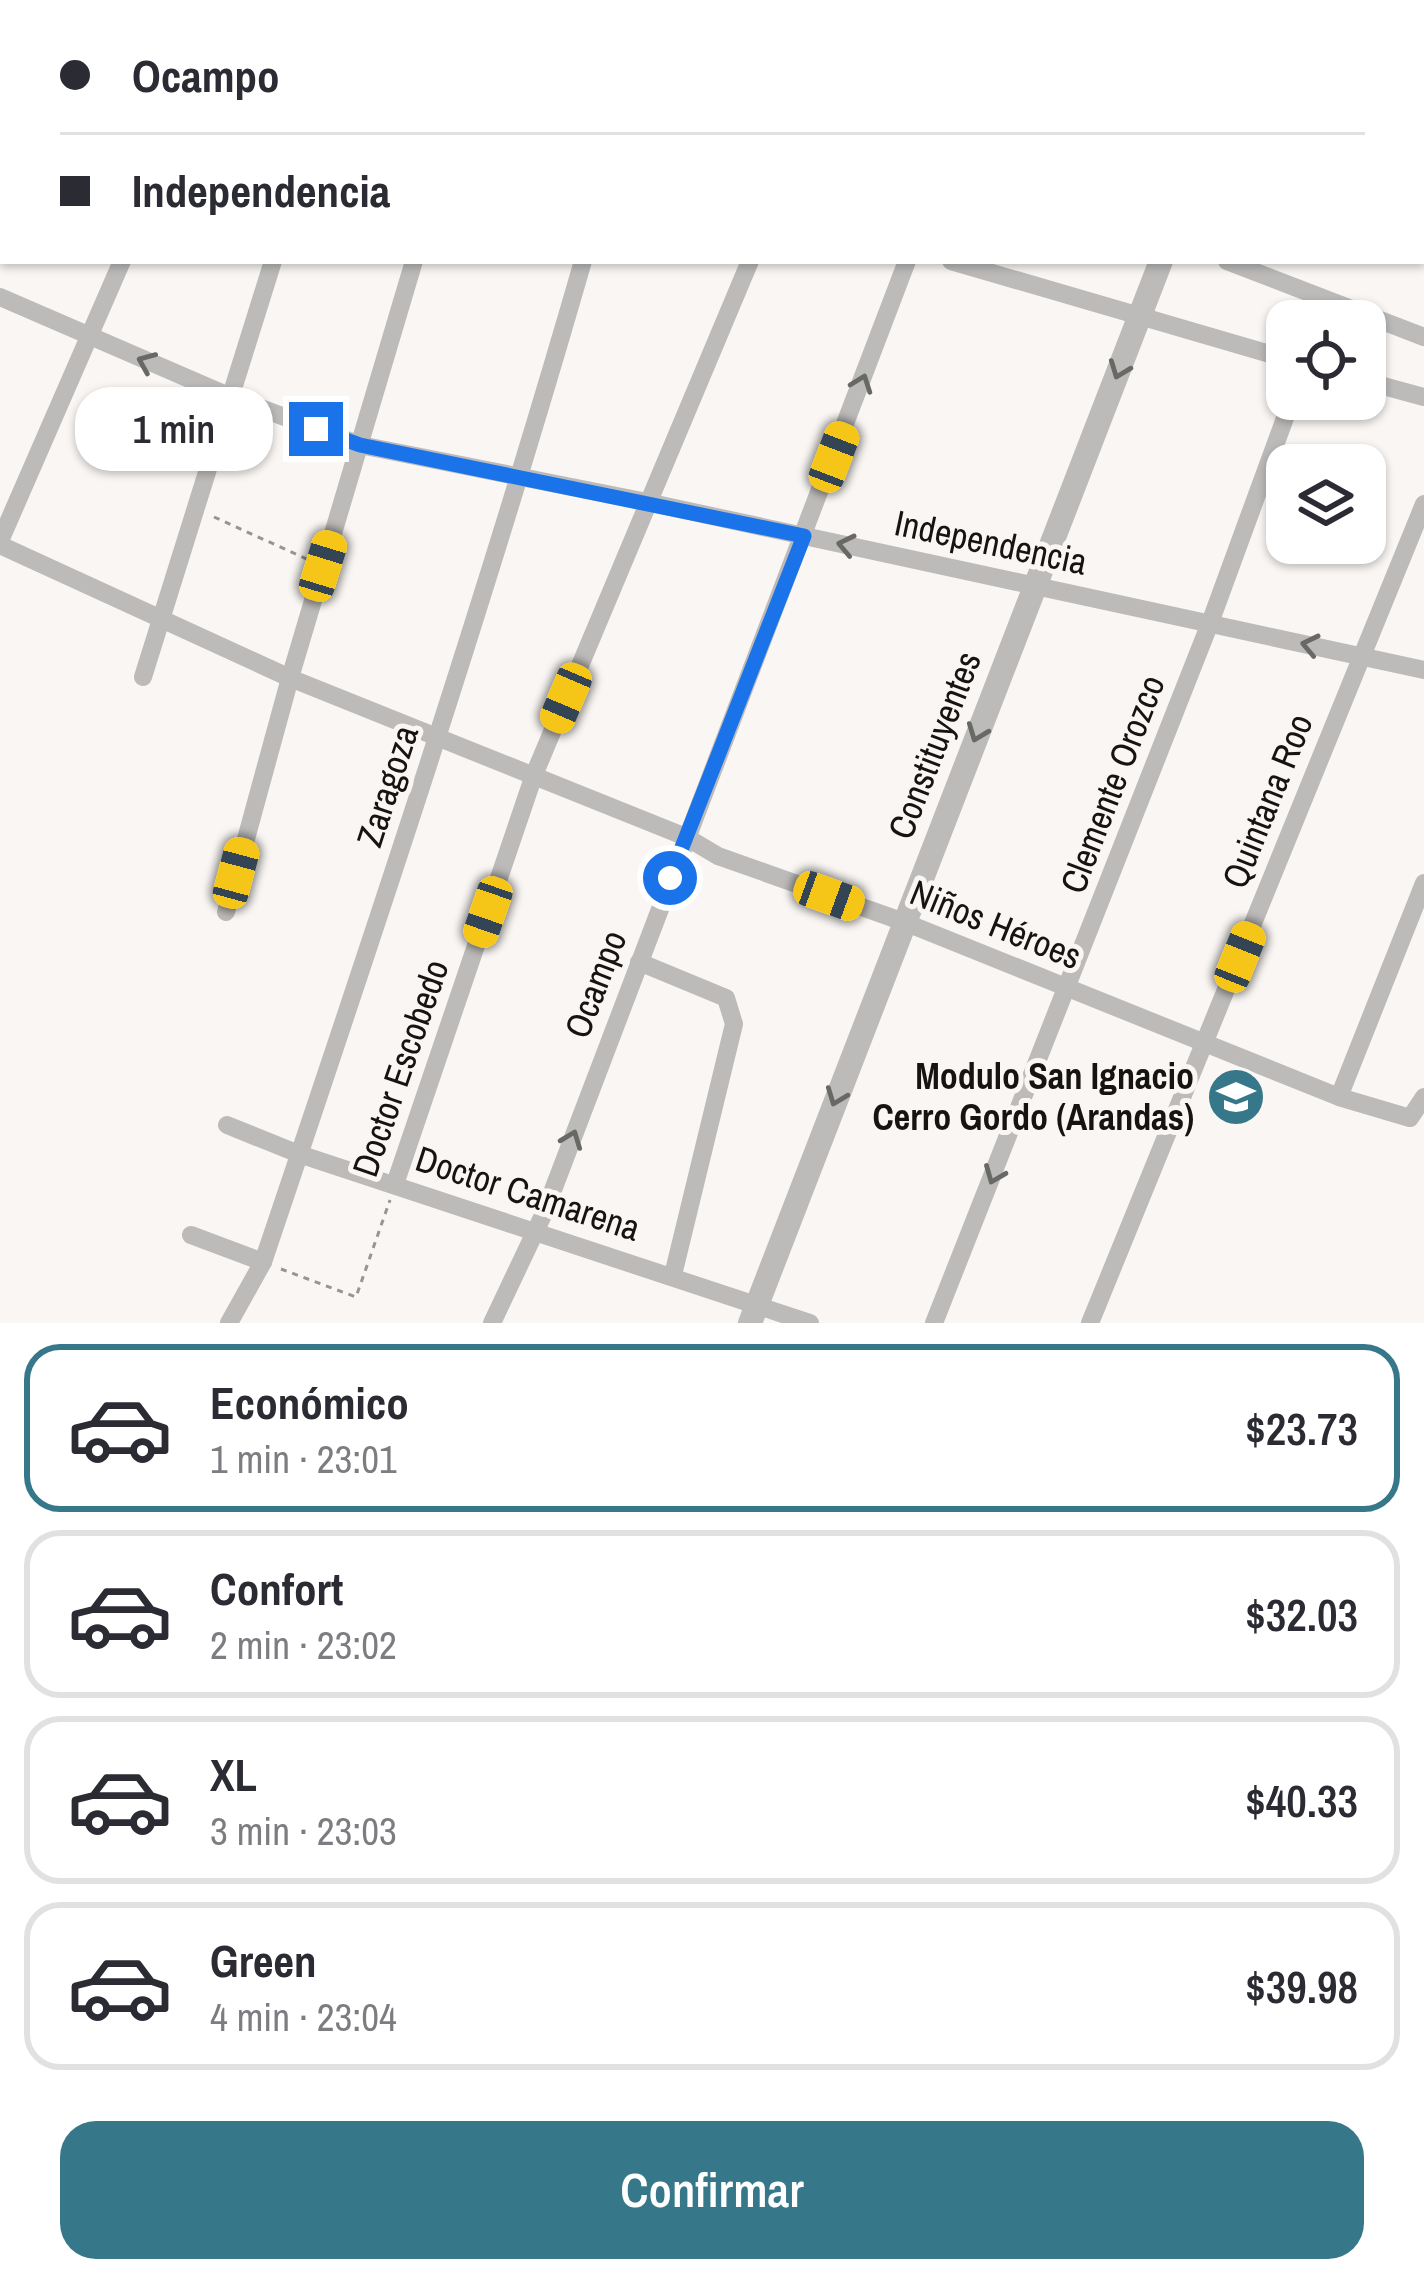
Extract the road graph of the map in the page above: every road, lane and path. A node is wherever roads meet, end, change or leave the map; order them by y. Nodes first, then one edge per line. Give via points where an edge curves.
1 (121, 264) edge
2 (272, 264) edge
3 (413, 264) edge
4 (582, 264) edge
5 (749, 264) edge
6 (906, 264) edge
7 (962, 264) edge
8 (1160, 264) edge
9 (1235, 264) edge
10 (0, 297) edge
11 (1140, 315) junction
12 (91, 338) junction
13 (1424, 338) edge
14 (1266, 353) edge
15 (1386, 387) edge
16 (231, 397) junction
17 (1424, 397) edge
18 (1284, 420) edge
19 (360, 445) junction
20 (521, 477) junction
21 (647, 502) junction
22 (1424, 504) edge
23 (196, 509) junction
24 (804, 536) junction
25 (0, 543) edge
26 (323, 566) junction
27 (1035, 584) junction
28 (161, 619) junction
29 (1210, 623) junction
30 (1362, 656) junction
31 (1424, 670) edge
32 (142, 677) dead end
33 (290, 678) junction
34 (439, 737) junction
35 (534, 776) junction
36 (686, 837) junction
37 (1424, 883) edge
38 (226, 912) dead end
39 (904, 922) junction
40 (639, 962) junction
41 (1068, 988) junction
42 (1204, 1043) junction
43 (1339, 1097) junction
44 (1424, 1097) edge
45 (227, 1125) dead end
46 (299, 1154) junction
47 (395, 1184) junction
48 (536, 1230) junction
49 (191, 1235) dead end
50 (263, 1262) junction
51 (673, 1275) junction
52 (753, 1313) edge
53 (229, 1323) edge
54 (491, 1323) edge
55 (809, 1323) edge
56 (934, 1323) edge
57 (1090, 1323) edge

1 - 12 street
2 - 16 street
3 - 19 street
4 - 20 street, Zaragoza
5 - 21 street, Doctor Escobedo
24 -> 6 street, Ocampo
7 - 11 street
8 - 11 street, Constituyentes
9 - 13 street
10 - 12 street, Independencia
11 - 14 street
11 -> 27 street, Constituyentes
16 -> 12 street, Independencia
12 - 25 street
15 - 17 street
16 - 19 street, Independencia
16 - 23 street
18 - 29 street, Clemente Orozco
19 - 20 street, Independencia
19 - 26 street
20 - 21 street, Independencia
20 - 34 street, Zaragoza
21 - 24 street, Independencia
21 - 35 street, Doctor Escobedo
22 - 30 street, Quintana Roo
23 - 26 path
23 - 28 street
27 -> 24 street, Independencia
24 - 36 street, Ocampo
25 - 28 street, Niños Héroes
26 - 33 street
27 - 29 street, Independencia
27 -> 39 street, Constituyentes
28 - 32 street
28 - 33 street, Niños Héroes
30 -> 29 street, Independencia
29 - 41 street, Clemente Orozco
30 - 31 street, Independencia
30 - 42 street, Quintana Roo
33 - 34 street, Niños Héroes
33 - 38 street
34 - 35 street, Niños Héroes
34 - 46 street, Zaragoza
35 - 36 street, Niños Héroes
35 - 47 street, Doctor Escobedo
36 - 39 street, Niños Héroes via 718,856
36 - 40 street, Ocampo
37 - 43 street
39 - 41 street, Niños Héroes
39 -> 52 street, Constituyentes
48 -> 40 street, Ocampo
40 - 51 street via 726,998 734,1024
41 - 42 street, Niños Héroes
41 -> 56 street, Clemente Orozco
42 - 43 street, Niños Héroes
42 - 57 street, Quintana Roo
43 - 44 street, Niños Héroes via 1410,1118
45 - 46 street, Doctor Camarena
46 - 47 street, Doctor Camarena
46 - 50 street, Zaragoza
47 - 48 street, Doctor Camarena
47 - 50 path, Doctor Escobedo via 356,1297
48 - 51 street, Doctor Camarena
48 - 54 street, Ocampo
49 - 50 street
50 - 53 street, Zaragoza
51 - 52 street, Doctor Camarena
52 - 55 street, Doctor Camarena

